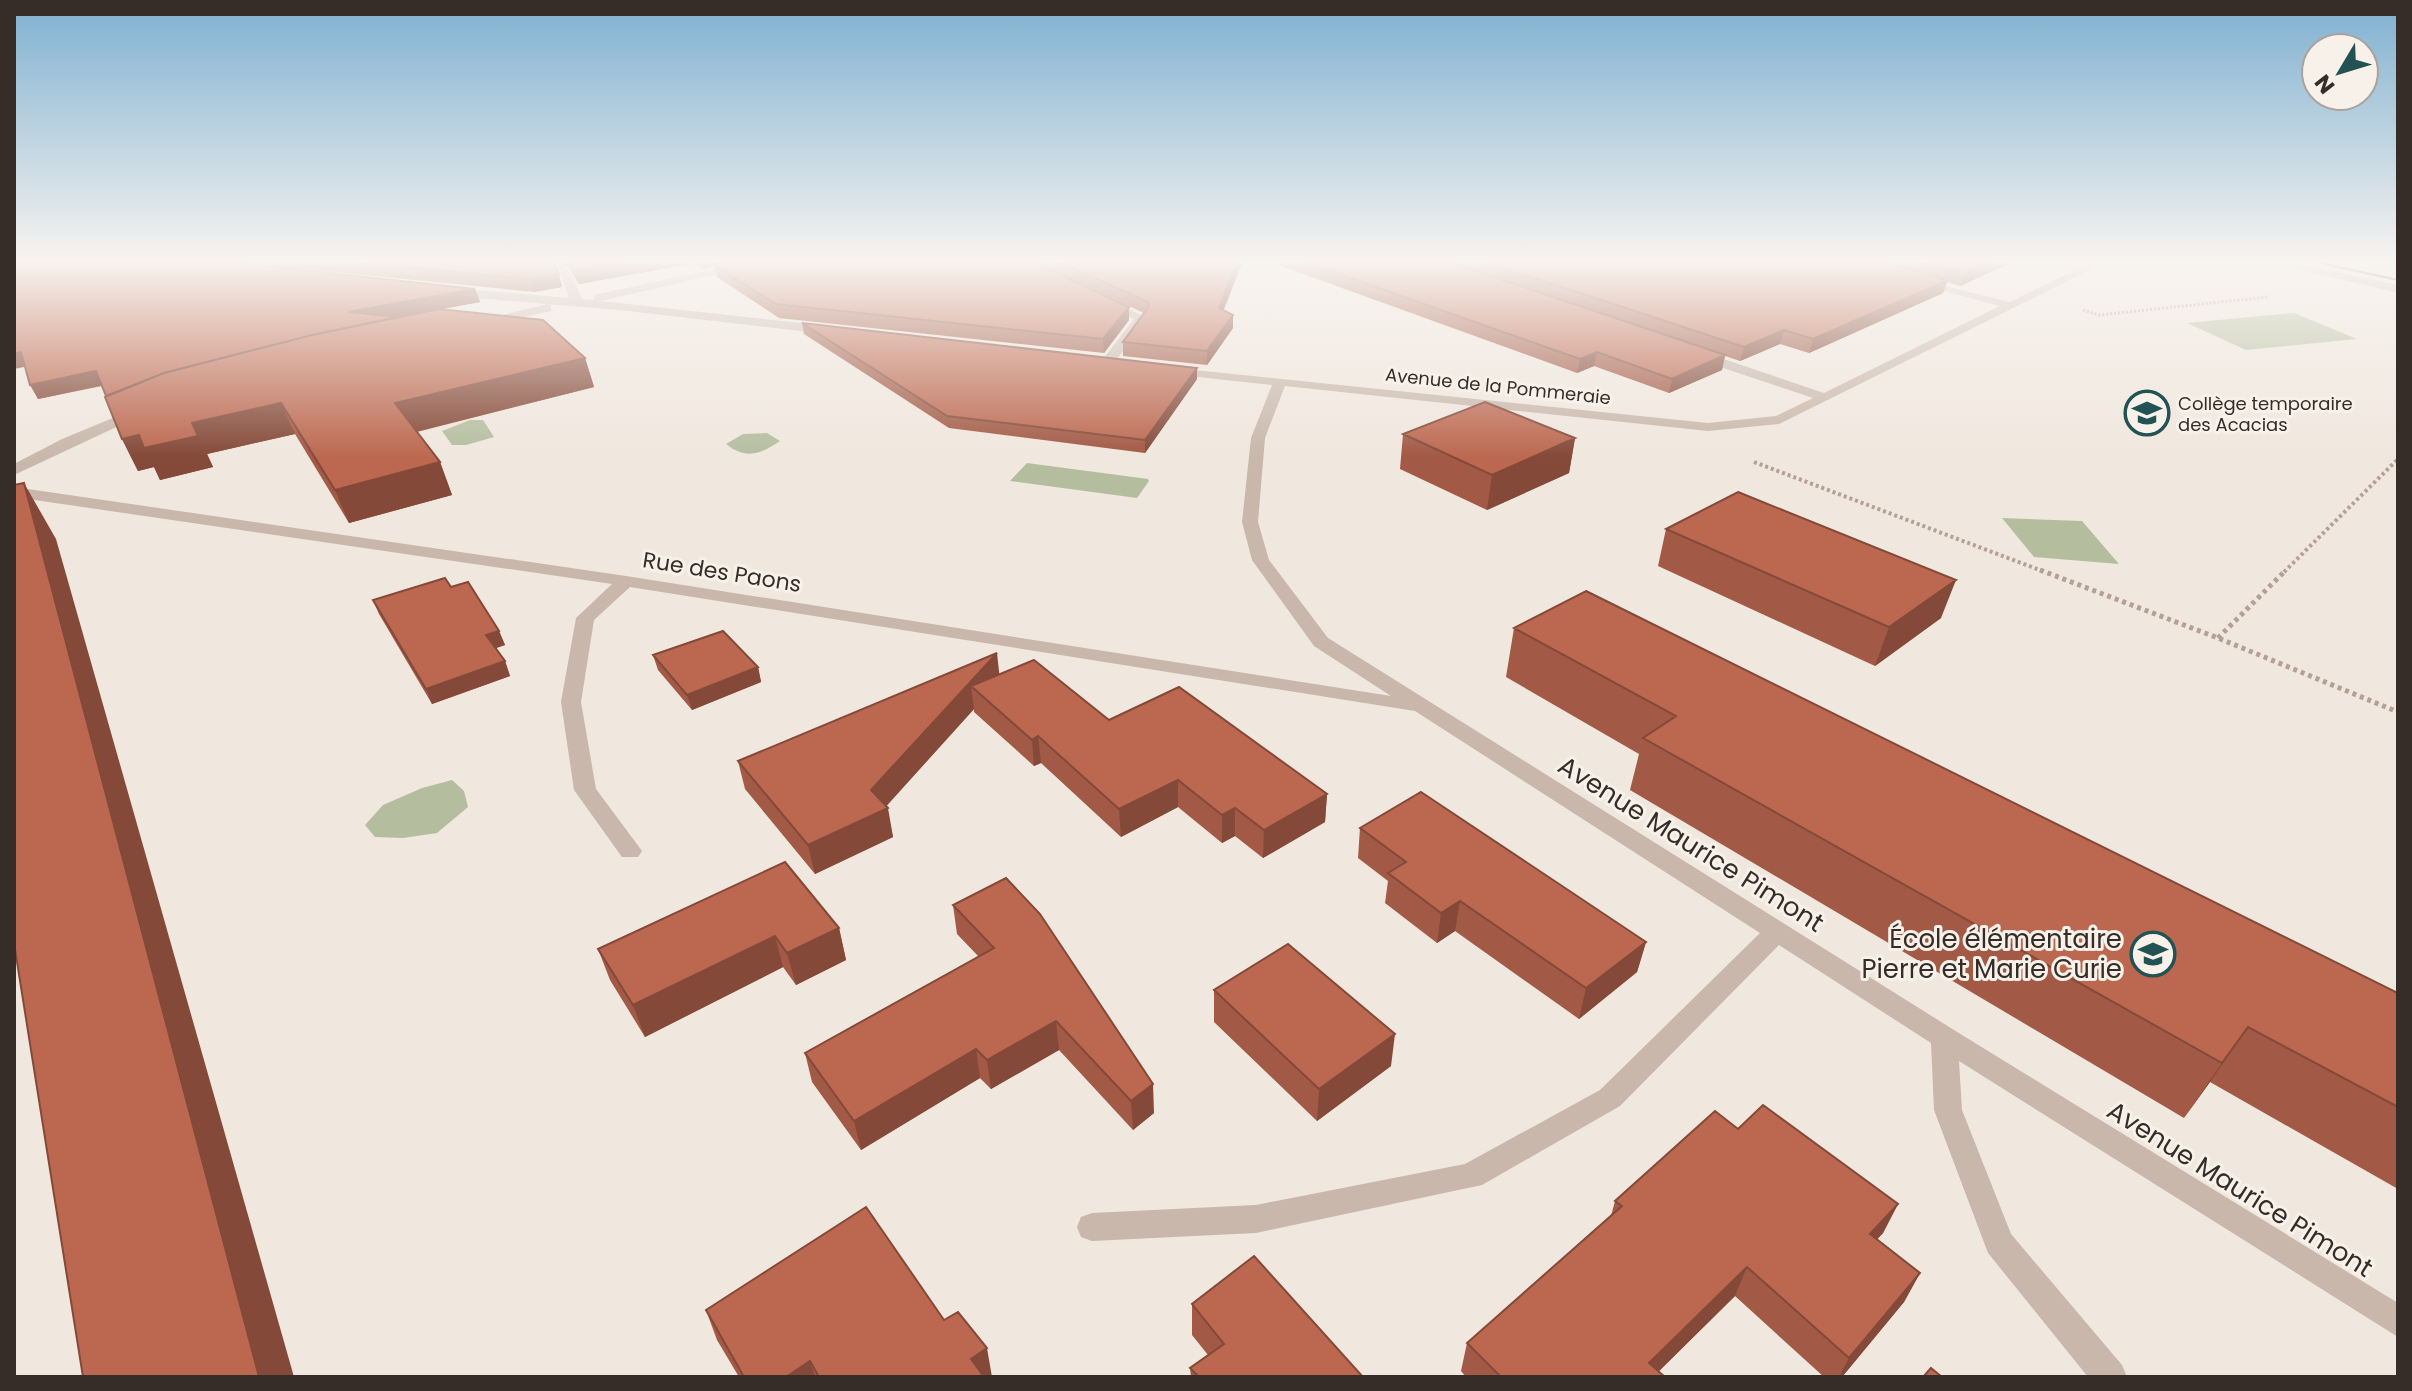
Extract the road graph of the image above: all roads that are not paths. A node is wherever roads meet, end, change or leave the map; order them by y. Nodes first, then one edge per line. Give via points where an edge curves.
1 (803, 328) edge
2 (1134, 328) edge
3 (1966, 328) edge
4 (840, 332) edge
5 (1691, 352) edge
6 (1091, 361) edge
7 (1107, 363) junction
8 (1123, 364) edge
9 (1154, 368) edge
10 (1280, 381) junction
11 (1823, 397) junction
12 (145, 409) edge
13 (14, 470) edge
14 (14, 492) edge
15 (626, 581) junction
16 (1421, 707) junction
17 (630, 851) dead end
18 (1778, 931) junction
19 (1944, 1038) junction
20 (1092, 1227) dead end
21 (2398, 1321) edge
22 (2110, 1377) edge

1 - 4 street
2 - 7 street
3 - 11 street, Avenue de la Pommeraie
5 - 11 street
6 - 7 street
7 - 8 street
9 - 10 street, Avenue de la Pommeraie
10 - 11 street, Avenue de la Pommeraie via 1708,427 1779,420
10 - 16 street, Avenue Maurice Pimont via 1258,438 1250,522 1261,560 1321,642
12 - 13 street
14 - 15 street, Rue des Paons
15 - 16 street, Rue des Paons
15 - 17 street via 585,618 571,702 585,790
16 - 18 street, Avenue Maurice Pimont
18 - 19 street, Avenue Maurice Pimont
18 - 20 street via 1610,1098 1471,1176 1256,1219
19 - 21 street, Avenue Maurice Pimont
19 - 22 street via 1948,1110 1999,1243

